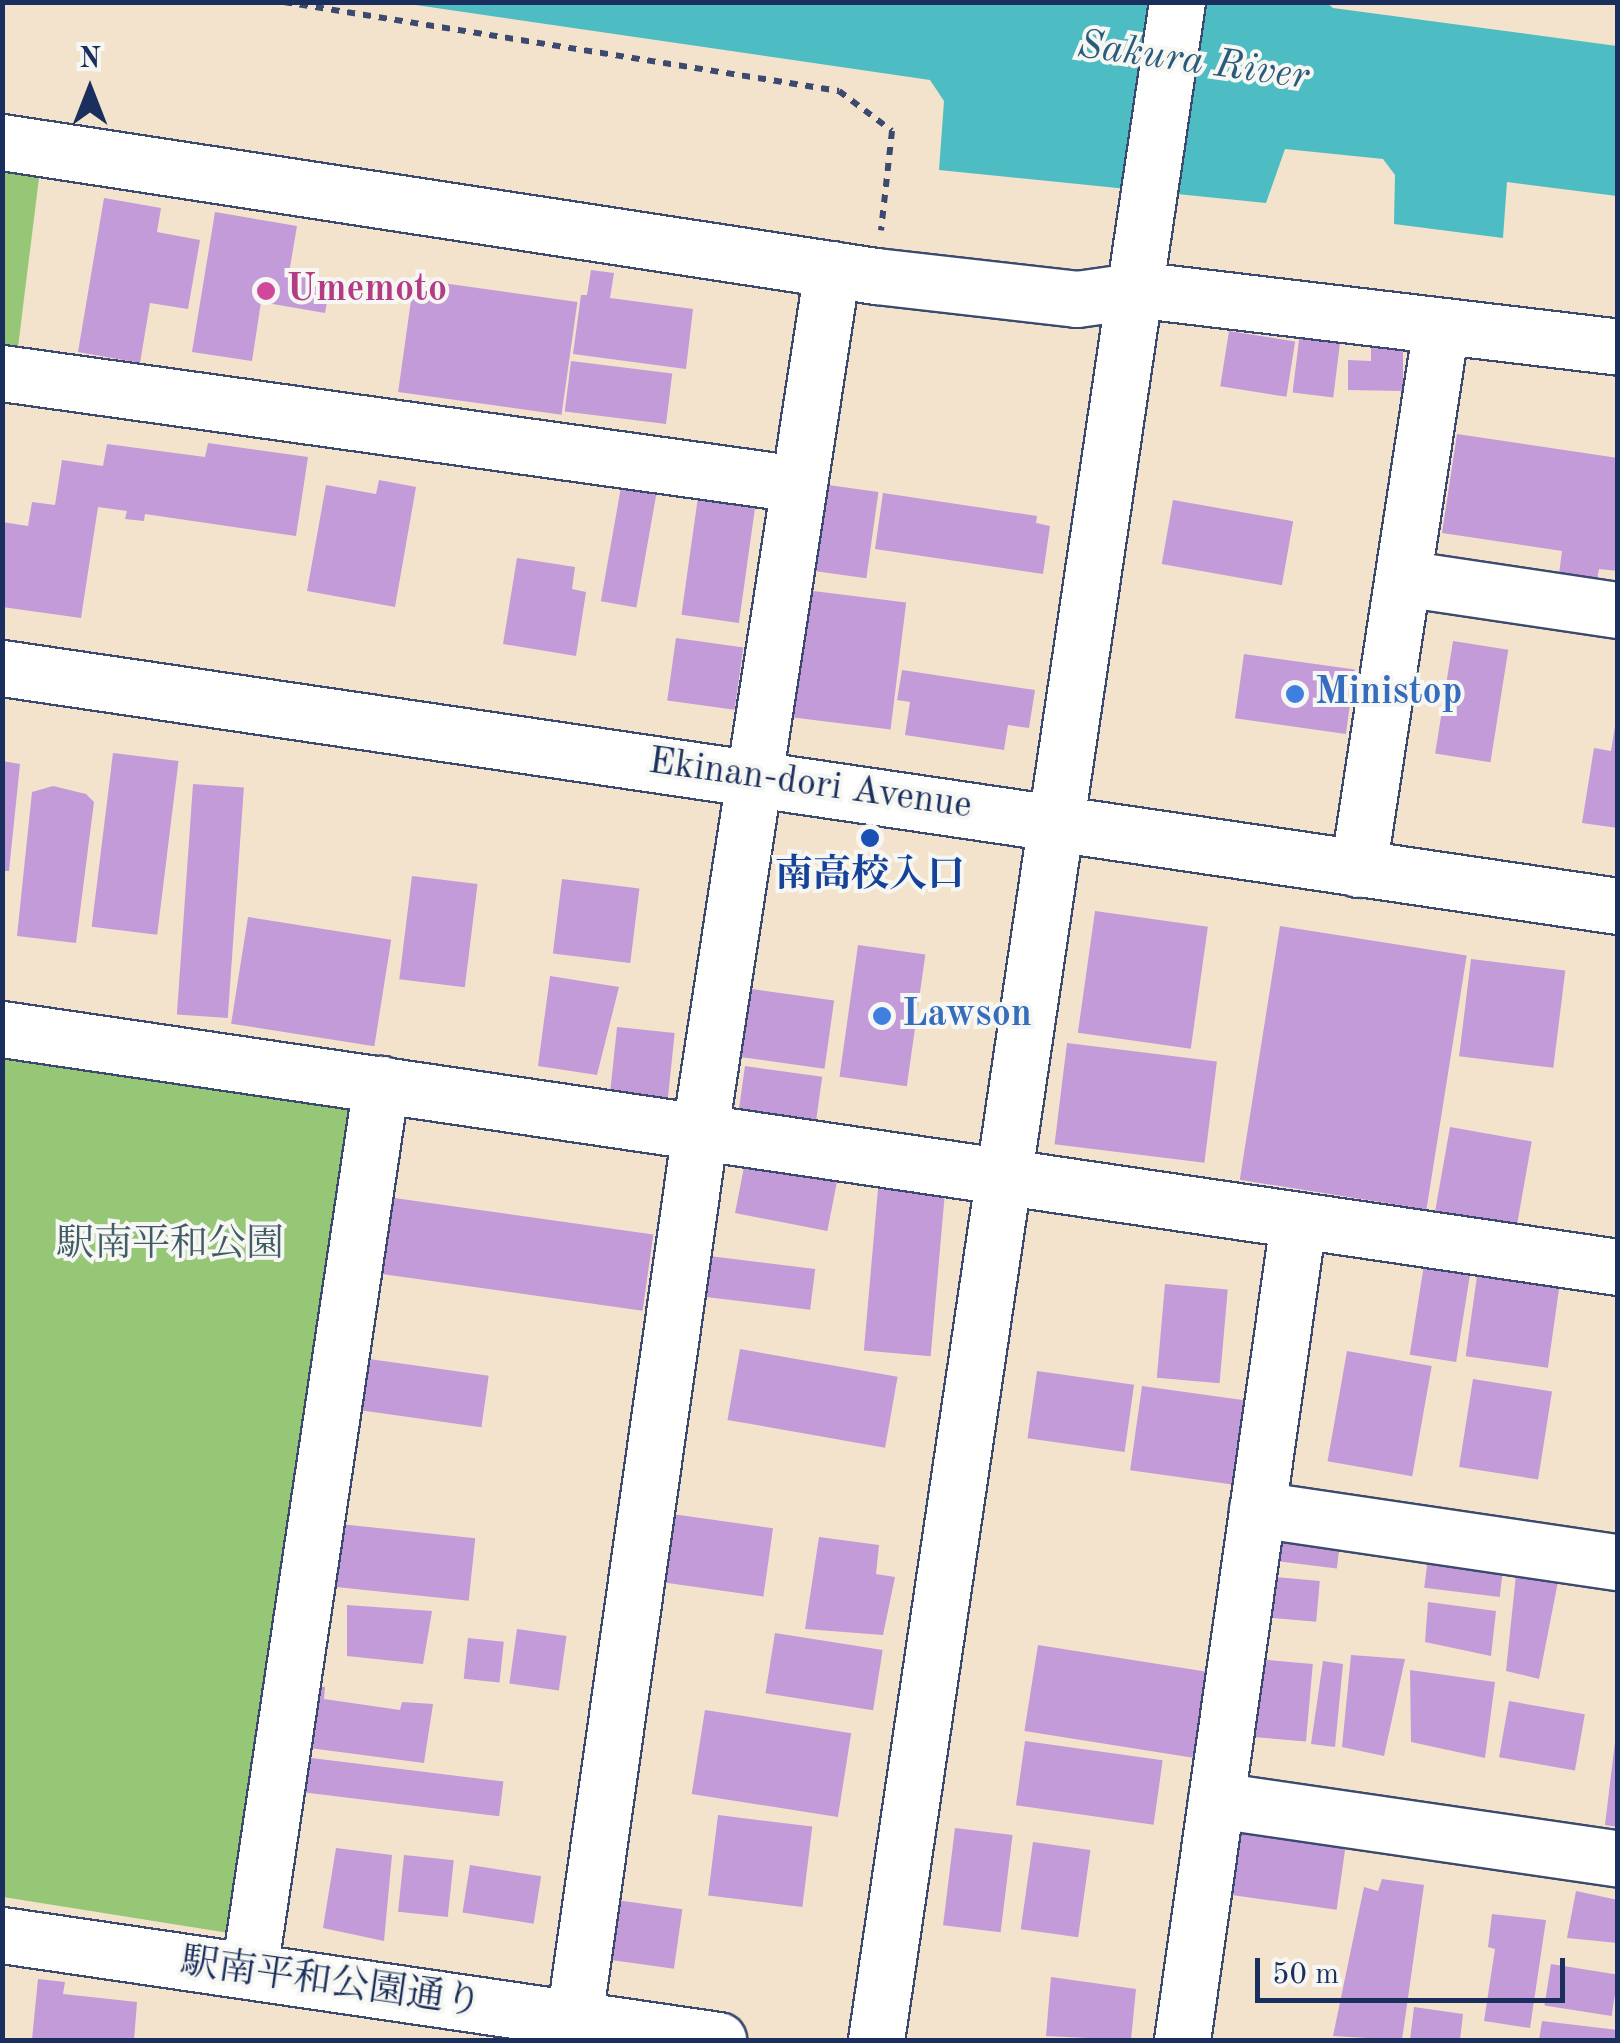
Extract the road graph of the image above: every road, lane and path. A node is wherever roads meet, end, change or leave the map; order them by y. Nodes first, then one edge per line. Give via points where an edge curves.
1 (284, 2) edge
2 (1177, 2) edge
3 (2, 142) edge
4 (884, 198) dead end
5 (1137, 265) junction
6 (832, 269) junction
7 (1441, 326) junction
8 (1618, 348) edge
9 (2, 373) edge
10 (798, 484) junction
11 (1402, 578) junction
12 (1618, 610) edge
13 (2, 668) edge
14 (757, 777) junction
15 (1055, 821) junction
16 (1358, 869) junction
17 (1618, 906) edge
18 (2, 1029) edge
19 (382, 1084) junction
20 (700, 1130) junction
21 (1003, 1174) junction
22 (1298, 1222) junction
23 (1618, 1267) edge
24 (1257, 1508) junction
25 (1618, 1562) edge
26 (1216, 1800) junction
27 (1618, 1859) edge
28 (2, 1935) edge
29 (249, 1971) junction
30 (573, 2030) edge
31 (718, 2040) edge
32 (876, 2040) edge
33 (1182, 2040) edge

1 - 4 path via 839,91 892,131
2 - 5 street
3 - 6 street
5 - 6 street via 1077,299
5 - 7 street
5 - 15 street
6 - 10 street
7 - 8 street
7 - 11 street
9 - 10 street
10 - 14 street
11 - 12 street
11 - 16 street
13 - 14 street, Ekinan-dori Avenue
14 - 15 street, Ekinan-dori Avenue
14 - 20 street
15 - 16 street, Ekinan-dori Avenue
15 - 21 street
16 - 17 street, Ekinan-dori Avenue
18 - 19 street
19 - 20 street
19 - 29 street
20 - 21 street
20 - 30 street
21 - 22 street
21 - 32 street
22 - 23 street
22 - 24 street
24 - 25 street
24 - 26 street
26 - 27 street
26 - 33 street
28 - 29 street, 駅南平和公園通り
29 - 30 street, 駅南平和公園通り
30 - 31 street, 駅南平和公園通り

